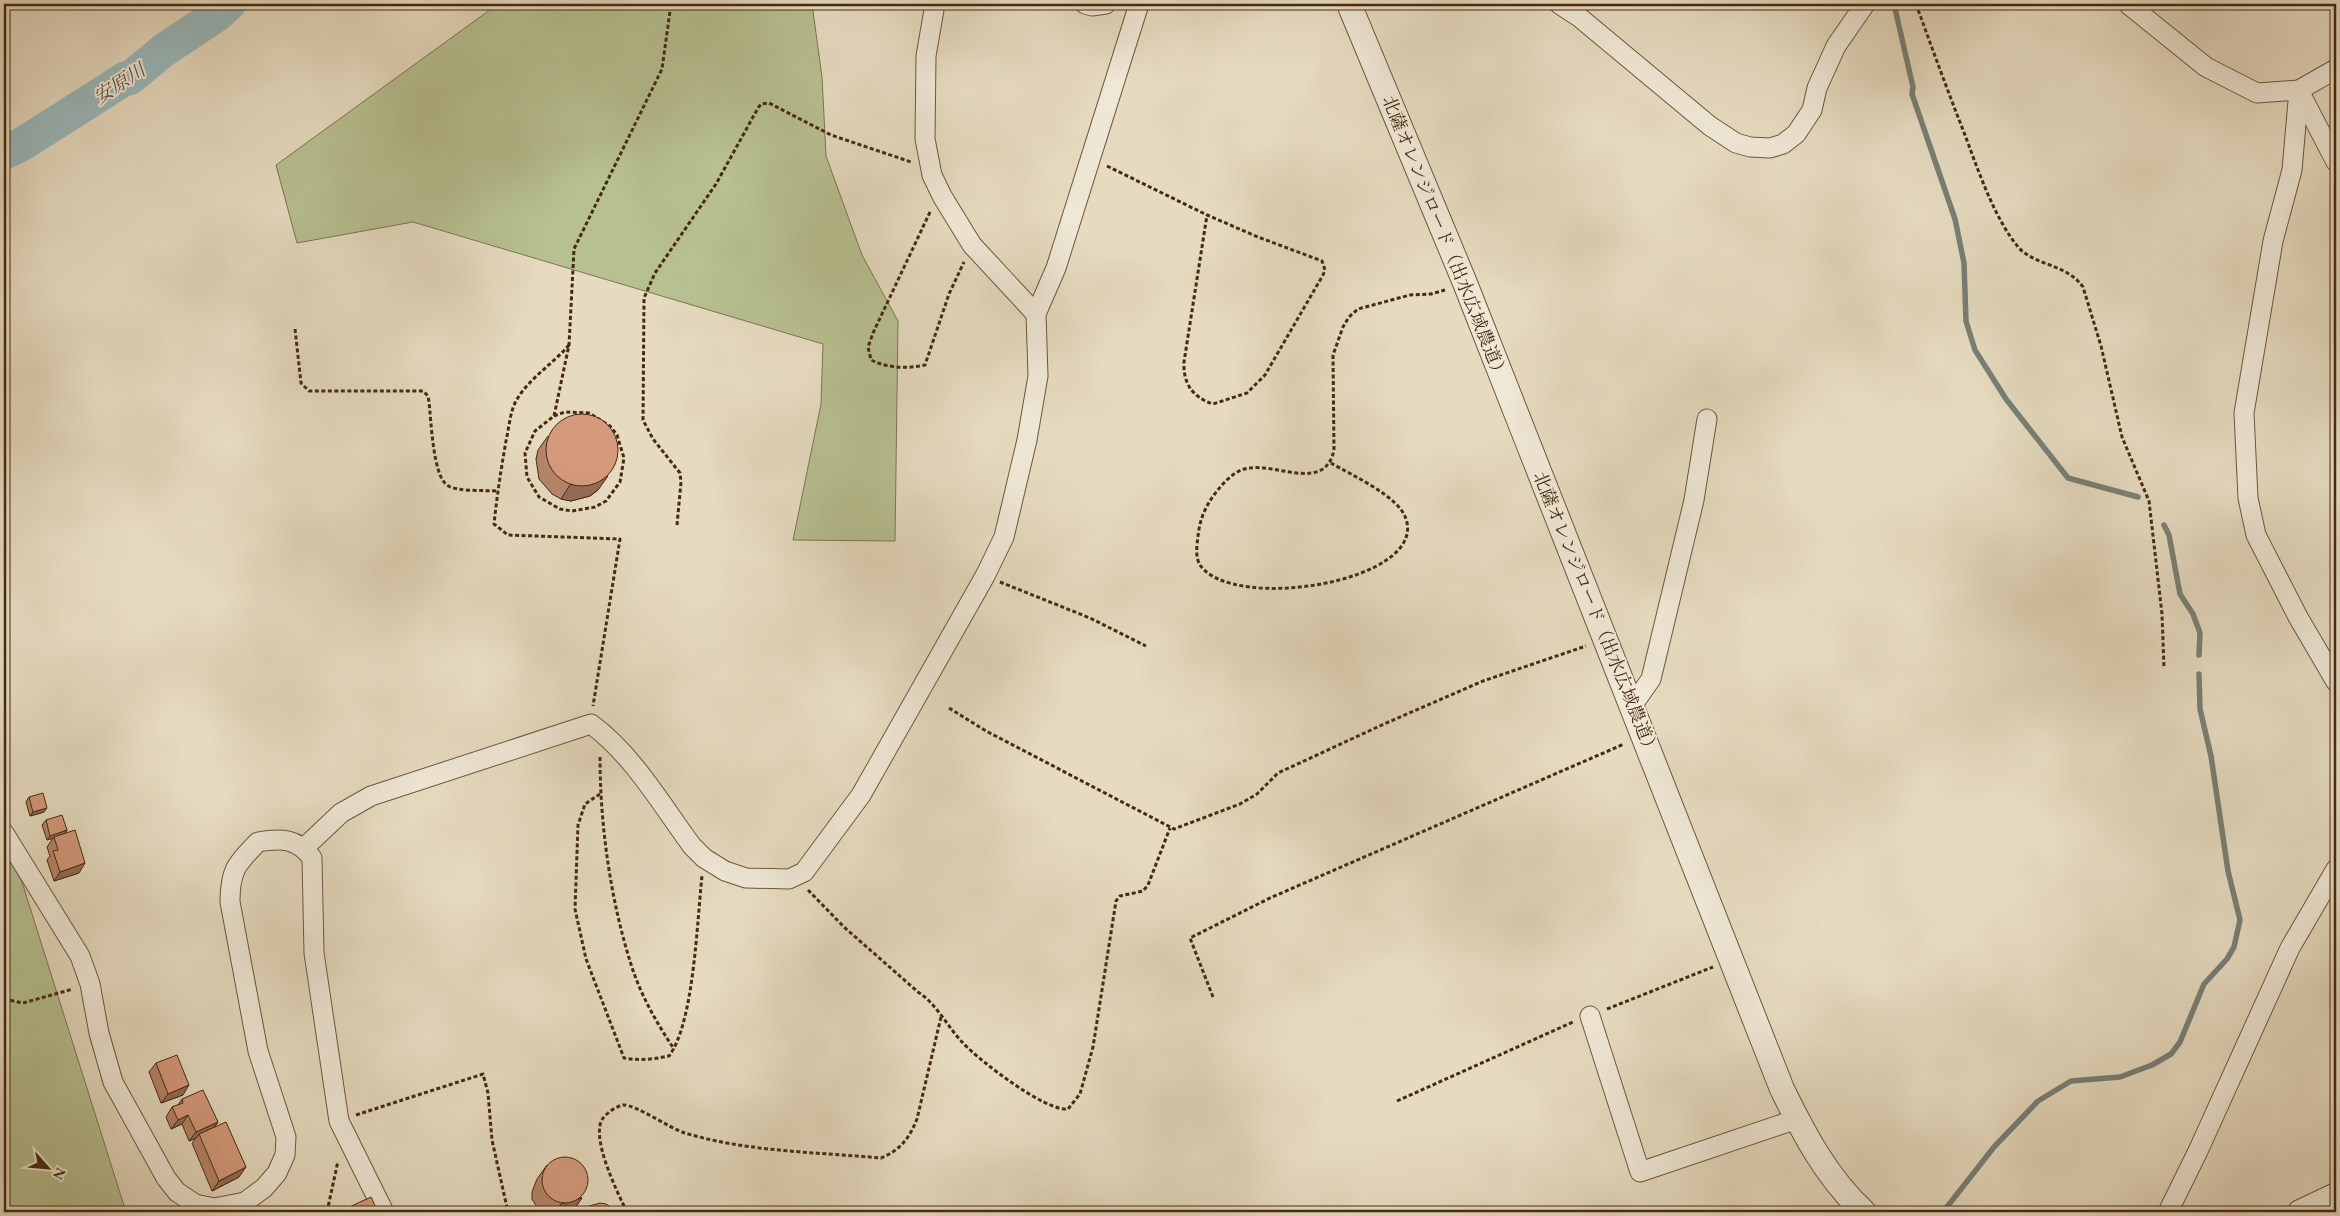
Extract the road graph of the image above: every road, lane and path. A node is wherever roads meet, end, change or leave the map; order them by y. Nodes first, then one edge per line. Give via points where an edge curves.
1 (671, 4) edge
2 (936, 4) edge
3 (1085, 4) edge
4 (1106, 4) edge
5 (1139, 4) edge
6 (1349, 4) edge
7 (1560, 4) edge
8 (1865, 4) edge
9 (1916, 4) edge
10 (2128, 4) edge
11 (2336, 69) edge
12 (2299, 90) junction
13 (1091, 158) junction
14 (2336, 162) edge
15 (936, 183) junction
16 (1207, 215) junction
17 (972, 245) junction
18 (1465, 283) junction
19 (1036, 314) junction
20 (295, 329) dead end
21 (569, 345) junction
22 (554, 416) junction
23 (1707, 419) dead end
24 (1332, 463) junction
25 (497, 491) junction
26 (677, 525) dead end
27 (985, 576) junction
28 (1606, 640) junction
29 (1146, 646) dead end
30 (2164, 668) dead end
31 (2336, 682) edge
32 (1632, 706) junction
33 (949, 708) dead end
34 (597, 729) junction
35 (1644, 736) junction
36 (600, 794) junction
37 (1170, 828) junction
38 (4, 833) edge
39 (304, 848) junction
40 (704, 858) junction
41 (2336, 869) edge
42 (794, 876) junction
43 (1732, 960) junction
44 (90, 984) junction
45 (1213, 997) dead end
46 (4, 998) edge
47 (1590, 1016) junction
48 (941, 1017) junction
49 (674, 1049) junction
50 (1397, 1102) dead end
51 (1797, 1119) junction
52 (339, 1121) junction
53 (348, 1139) junction
54 (2336, 1195) edge
55 (327, 1212) edge
56 (384, 1212) edge
57 (508, 1212) edge
58 (627, 1212) edge
59 (1864, 1212) edge
60 (2168, 1212) edge
61 (2300, 1212) edge

1 - 21 path via 662,69 574,249
2 - 15 street via 926,56 925,139
3 - 4 street
5 - 13 street
6 - 18 street, 北薩オレンジロード（出水広域農道）
7 - 8 street via 1710,126 1736,143 1770,148 1783,144 1796,134 1812,110 1817,88 1836,46
9 - 30 path via 1982,181 2002,220 2026,254 2066,271 2083,287 2101,346 2122,438 2150,501 2162,614
10 - 12 street via 2206,68 2257,93
11 - 12 street
12 - 14 street
12 - 31 street via 2292,170 2274,241 2244,413 2248,498 2256,535
13 - 16 path
13 - 19 street via 1056,268
15 - 17 street
15 - 17 path via 873,332 868,348 871,360 912,368 925,365 949,294
15 - 26 path via 911,162 831,135 769,103 761,104 716,184 655,273 644,298 643,420 653,439 680,473
16 - 16 path via 1320,259 1325,270 1265,375 1246,393 1213,404 1195,394 1184,377
17 - 19 street
18 - 24 path via 1431,294 1410,295 1358,309 1349,317 1336,341 1333,356
18 - 28 street, 北薩オレンジロード（出水広域農道）
19 - 27 street via 1038,376 1027,440 1004,537
20 - 25 path via 301,383 305,388 423,391 428,396 441,480 456,489
21 - 22 path
21 - 25 path via 516,401
22 - 22 path via 535,431 525,453 526,471 532,488 539,497 560,509 572,512 596,507 606,501 620,482 624,464 622,446 610,426 589,413 565,412
23 - 32 street via 1694,500 1651,679
24 - 24 path via 1319,472 1259,467 1235,473 1222,485 1202,514 1197,558 1200,565 1226,581 1264,589 1322,585 1346,580 1399,551 1408,528 1406,518 1397,505
25 - 34 path via 494,524 508,535 620,540
27 - 29 path via 1090,618
27 - 42 street via 861,795 804,872
28 - 32 street, 北薩オレンジロード（出水広域農道）
28 - 37 path via 1483,681 1278,773 1257,794 1240,804
32 - 35 street, 北薩オレンジロード（出水広域農道）
33 - 37 path via 986,731
34 - 36 path
34 - 39 street via 371,796 341,813
34 - 40 street via 629,760
35 - 43 street, 北薩オレンジロード（出水広域農道）
35 - 45 path via 1270,898 1190,938
36 - 49 path via 605,840 630,962 647,1002
36 - 49 path via 585,804 578,825 575,909 586,959 624,1058 658,1058 669,1056
37 - 48 path via 1148,885 1143,891 1120,896 1116,901 1093,1047 1080,1094 1068,1108 1061,1110 1040,1100 1002,1075 965,1045
38 - 44 street via 80,956
39 - 44 street via 295,842 281,840 258,842 236,865 230,882 230,902 258,1051 286,1137 285,1155 277,1173 246,1202 214,1208 195,1204 177,1192 166,1178 113,1082
39 - 52 street via 312,858 314,953
40 - 42 street via 725,871 746,878 789,879
40 - 49 path via 690,991 683,1026
41 - 60 street via 2290,948
42 - 48 path via 844,927 927,998
43 - 47 path
43 - 51 street, 北薩オレンジロード（出水広域農道） via 1782,1089
44 - 46 path via 22,1003
47 - 50 path
47 - 51 street via 1640,1172
48 - 58 path via 911,1135 894,1152 881,1158 717,1141 673,1129 631,1106 613,1109 602,1118 598,1136
51 - 59 street, 北薩オレンジロード（出水広域農道） via 1840,1188
52 - 53 street
52 - 57 path via 483,1074 492,1140
53 - 55 path via 338,1161
53 - 56 street
54 - 61 street

